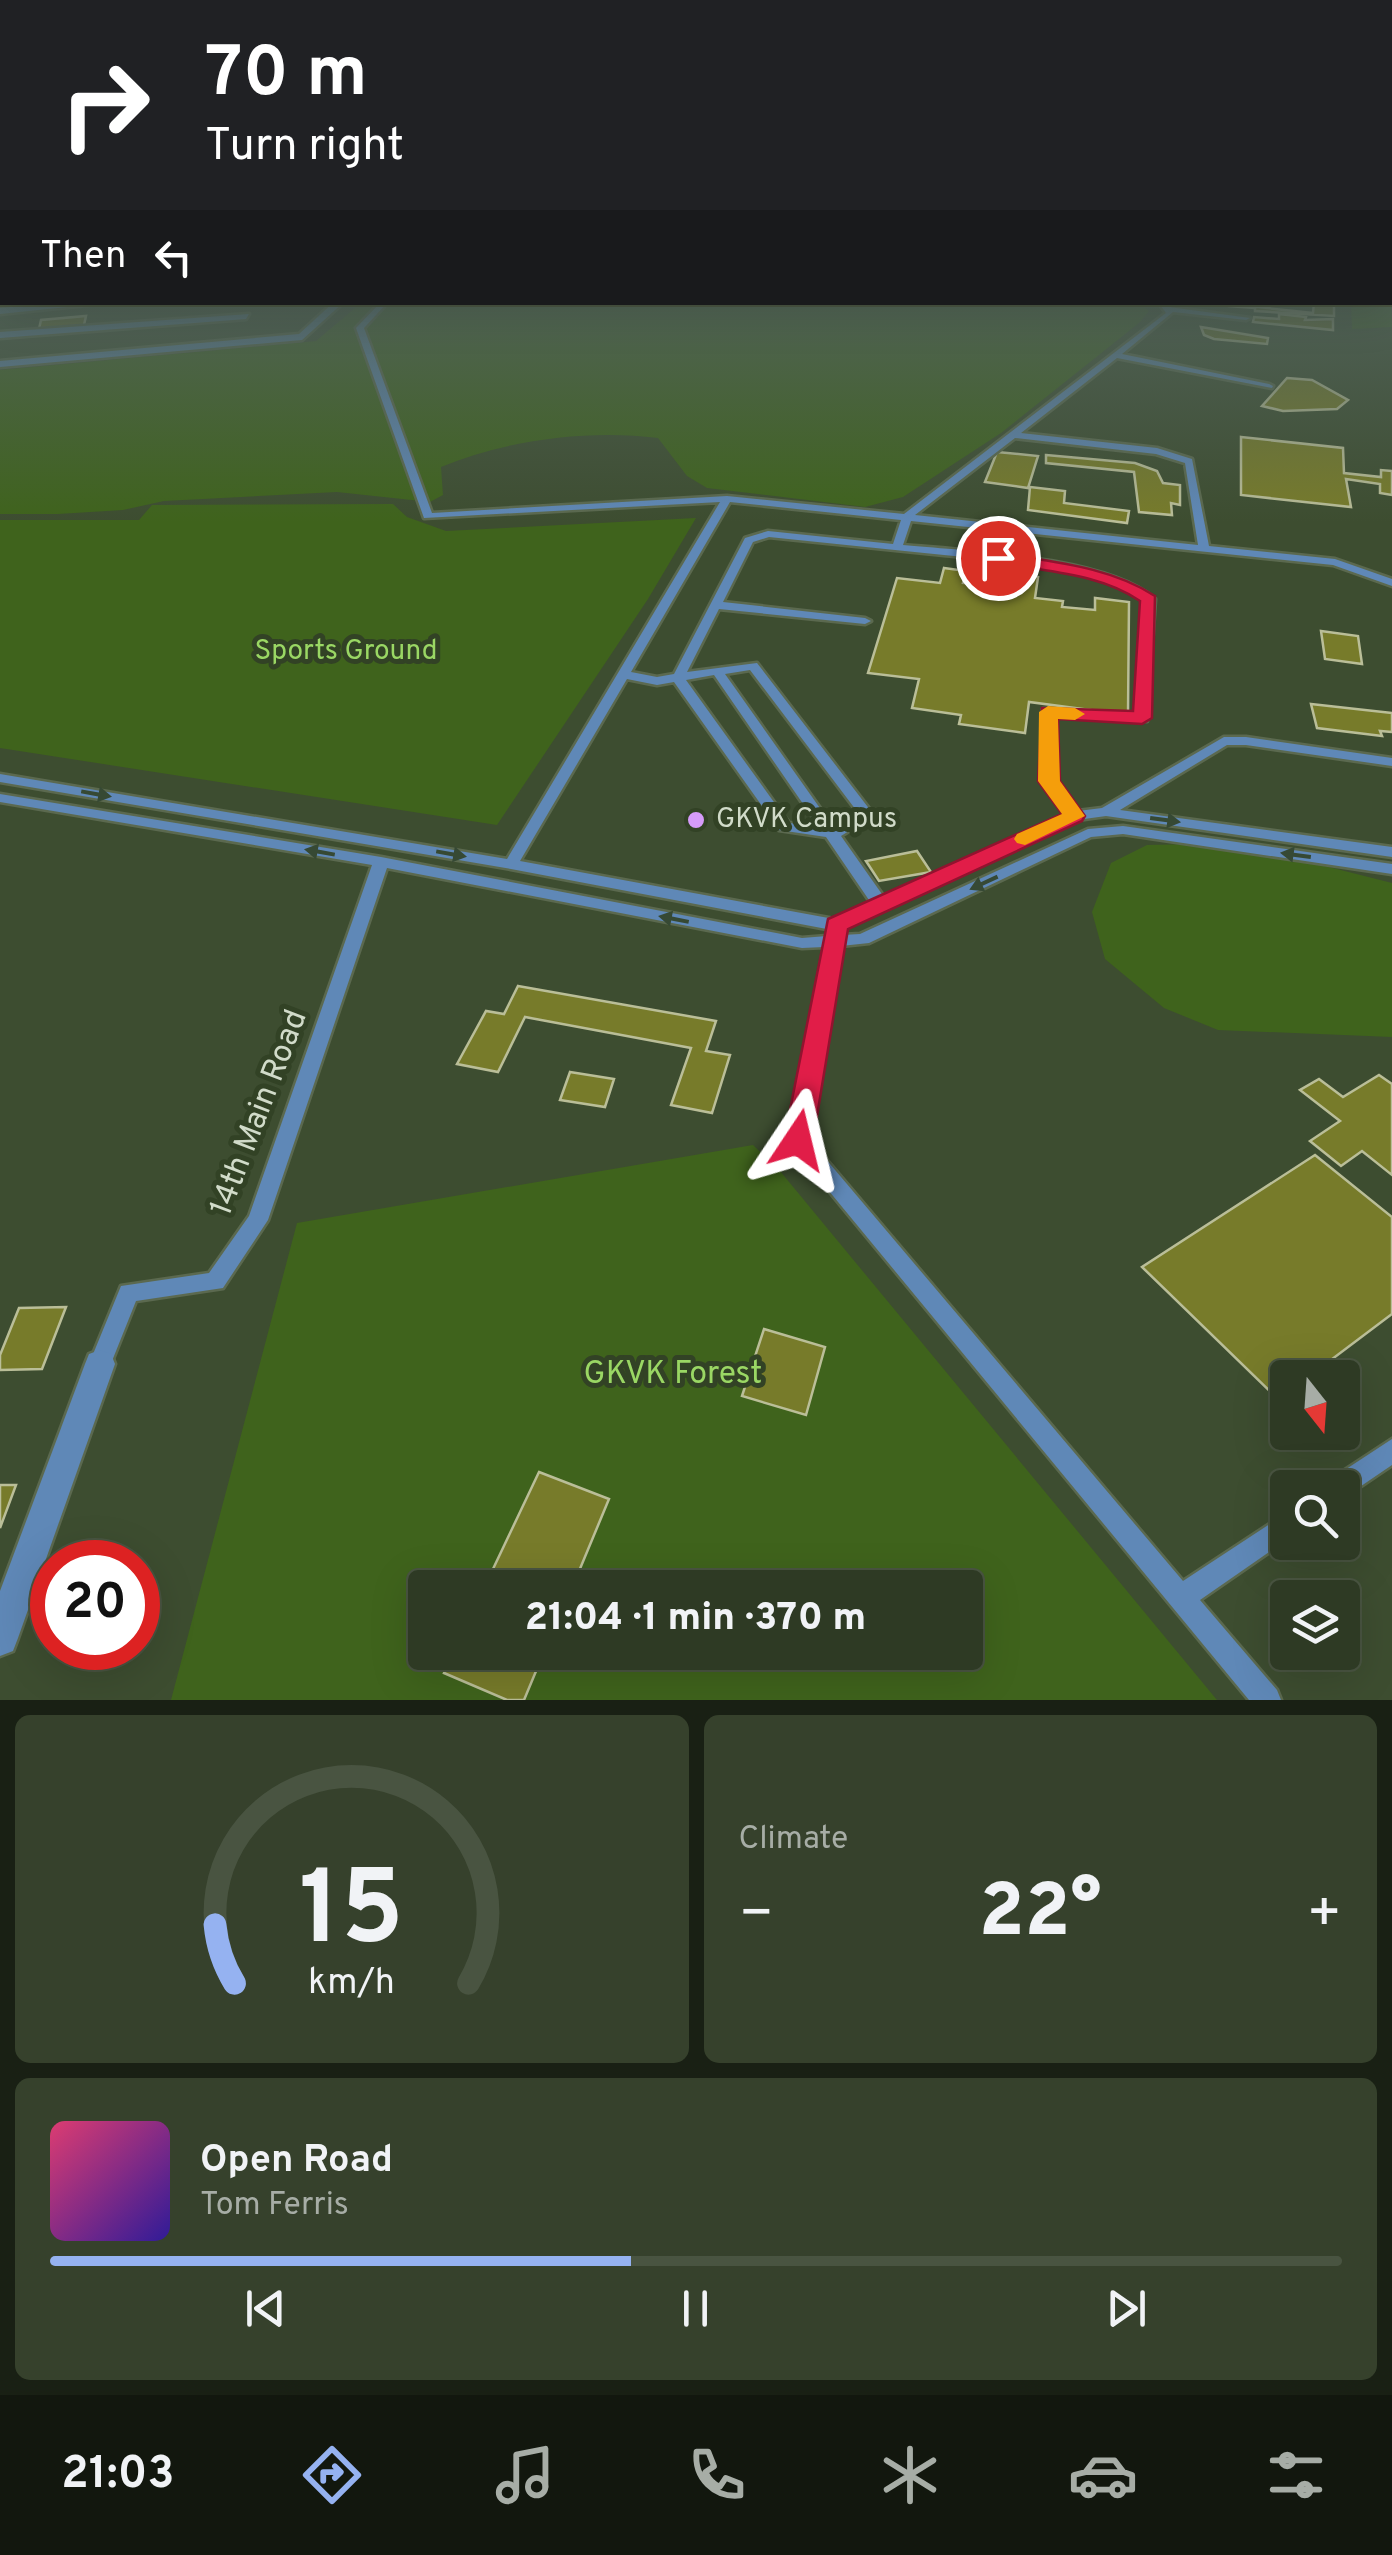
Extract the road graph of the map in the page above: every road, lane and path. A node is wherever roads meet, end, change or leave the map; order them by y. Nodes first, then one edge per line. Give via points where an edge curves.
1 (373, 363) edge
2 (1102, 363) edge
3 (1155, 363) edge
4 (1268, 386) dead end
5 (1012, 434) junction
6 (727, 498) junction
7 (908, 517) junction
8 (897, 547) junction
9 (1204, 548) junction
10 (1392, 583) edge
11 (715, 605) junction
12 (865, 620) dead end
13 (718, 671) junction
14 (623, 674) junction
15 (678, 678) junction
16 (1392, 762) edge
17 (0, 778) edge
18 (0, 798) edge
19 (1106, 812) junction
20 (1074, 816) junction
21 (834, 834) junction
22 (1392, 852) edge
23 (381, 862) junction
24 (511, 864) junction
25 (1392, 869) edge
26 (881, 904) junction
27 (835, 934) junction
28 (100, 1364) joint
29 (1392, 1451) edge
30 (1360, 1474) edge
31 (1270, 1536) edge
32 (1182, 1597) junction
33 (0, 1638) edge
34 (1268, 1700) edge

1 - 6 lane via 428,516
2 - 5 lane
3 - 4 lane
5 - 7 lane
5 - 9 lane via 1190,461
6 - 7 lane
6 - 14 lane
7 - 8 lane
7 - 9 lane
8 - 11 lane via 758,535 749,540
8 - 20 lane via 1032,561 1104,578 1149,599 1142,718 1048,712 1049,781
9 - 10 lane via 1334,562
11 - 12 lane
11 - 15 lane
13 - 15 lane
13 - 21 lane
13 - 21 lane via 753,666 867,815
14 - 15 lane
14 - 24 lane
15 - 21 lane via 784,827
16 - 19 lane via 1224,741
17 -> 24 lane
23 -> 18 lane
19 - 20 lane
19 -> 22 lane
20 - 26 lane
21 - 26 lane
27 -> 23 lane via 802,943
23 - 28 lane, 14th Main Road via 258,1220 216,1281 129,1293
24 - 27 lane
25 -> 27 lane via 1123,830 1088,833 863,940
26 - 27 lane
27 - 32 lane via 798,1140
28 - 33 street
29 - 30 lane
31 - 32 lane
32 - 34 lane

